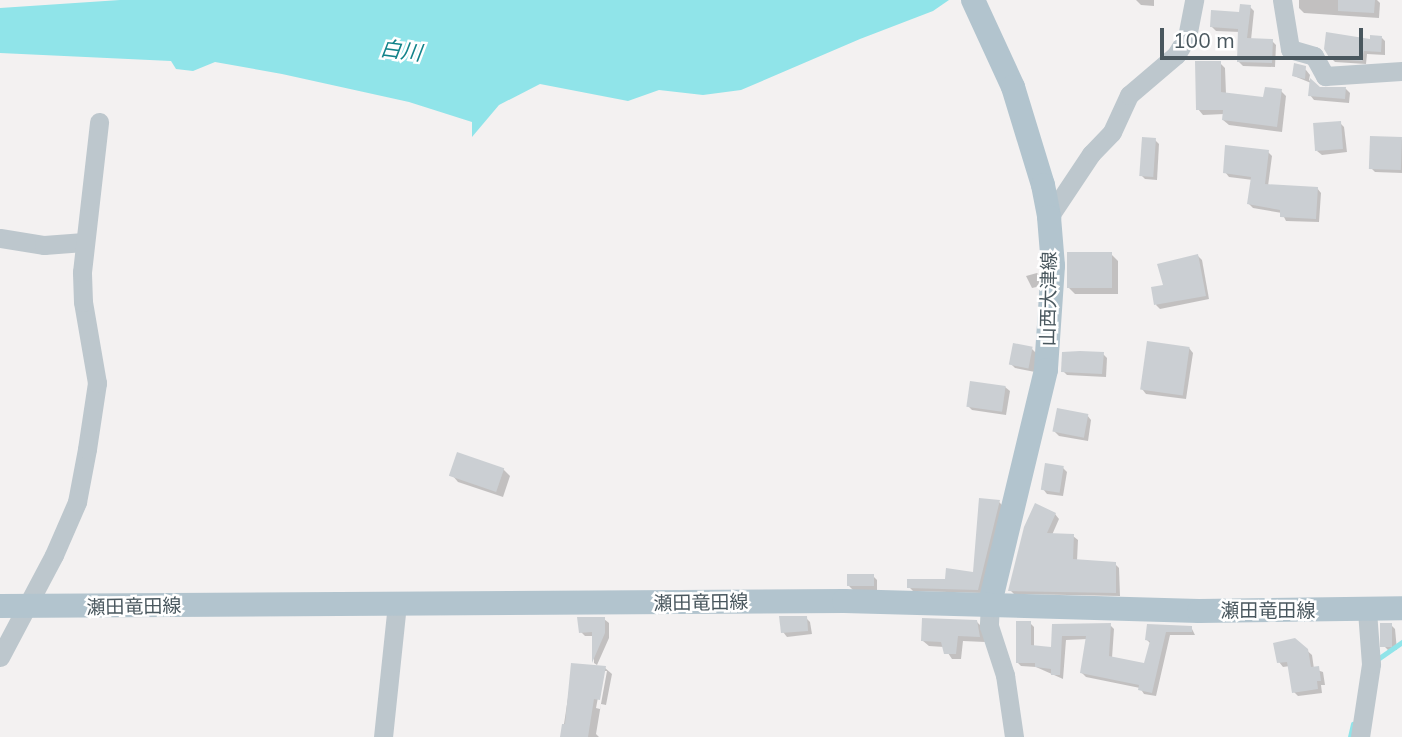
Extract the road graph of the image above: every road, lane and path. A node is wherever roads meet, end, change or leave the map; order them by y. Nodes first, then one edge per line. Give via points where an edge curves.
1 (1194, 0) edge
2 (1282, 0) edge
3 (976, 6) edge
4 (1402, 71) edge
5 (99, 122) dead end
6 (1049, 217) junction
7 (0, 238) edge
8 (84, 242) junction
9 (397, 604) junction
10 (990, 604) junction
11 (0, 606) edge
12 (26, 608) junction
13 (1402, 608) edge
14 (1367, 611) junction
15 (0, 657) edge
16 (383, 737) edge
17 (1014, 737) edge
18 (1360, 737) edge

1 - 6 street via 1187,37 1176,55 1129,95 1112,132 1091,154
2 - 4 street via 1290,49 1314,56 1325,76
3 - 6 main road, 山西大津線 via 1013,87
5 - 8 street
6 - 10 main road, 山西大津線 via 1052,266 1046,370
7 - 8 street via 44,245
8 - 12 street via 83,302 97,383 87,449 77,502
9 - 10 main road, 瀬田竜田線
9 - 12 main road, 瀬田竜田線
9 - 16 street
10 - 14 main road, 瀬田竜田線
10 - 17 street via 989,626 1005,675
11 - 12 main road, 瀬田竜田線
12 - 15 street
13 - 14 main road, 瀬田竜田線
14 - 18 street via 1371,664

